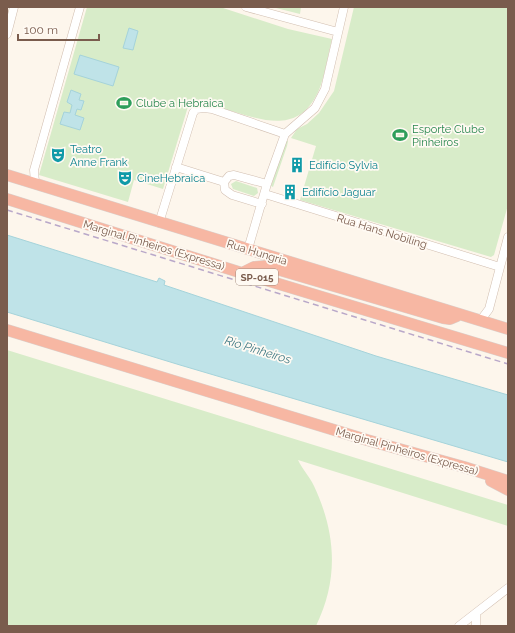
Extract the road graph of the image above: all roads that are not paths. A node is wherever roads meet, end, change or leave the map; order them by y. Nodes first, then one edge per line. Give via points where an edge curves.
1 (14, 7) edge
2 (80, 7) edge
3 (246, 7) edge
4 (344, 7) edge
5 (338, 32) junction
6 (7, 34) edge
7 (285, 134) junction
8 (176, 167) junction
9 (7, 175) edge
10 (30, 182) junction
11 (224, 182) junction
12 (268, 184) junction
13 (265, 194) junction
14 (7, 195) edge
15 (12, 200) edge
16 (262, 204) junction
17 (158, 223) junction
18 (508, 237) edge
19 (248, 249) junction
20 (500, 267) junction
21 (242, 273) junction
22 (489, 309) junction
23 (459, 315) junction
24 (480, 321) junction
25 (494, 325) junction
26 (508, 329) edge
27 (7, 330) edge
28 (508, 353) edge
29 (464, 466) junction
30 (508, 481) edge
31 (508, 490) edge
32 (508, 588) edge
33 (476, 613) junction
34 (459, 626) edge
35 (476, 626) edge

1 - 6 street
2 - 10 street
3 - 5 street
4 - 5 street
5 - 7 street via 320,100
7 - 8 street via 212,109 199,108 193,113
7 - 12 street
8 - 11 street
8 - 17 street
9 - 10 highway, Rua Hungria
10 - 17 highway, Rua Hungria
11 - 12 street via 234,175
11 - 16 street via 228,193
12 - 13 street
13 - 16 street
13 - 20 street, Rua Hans Nobiling
14 - 15 highway, Marginal Pinheiros (Expressa)
15 - 21 highway, Marginal Pinheiros (Expressa) / SP-015
16 - 19 street
17 - 19 highway, Rua Hungria
18 - 20 street
19 - 23 highway, Rua Hungria
20 - 22 street
21 - 23 highway via 254,267 266,266 443,318 450,319
21 - 28 highway, Marginal Pinheiros (Expressa) / SP-015
22 - 24 street
22 - 25 street
23 - 24 highway, Rua Hungria
24 - 25 highway, Rua Hungria
25 - 26 highway, Rua Hungria
27 - 29 highway, Marginal Pinheiros (Expressa) via 367,440
29 - 30 highway, Marginal Pinheiros (Expressa)
29 - 31 highway
32 - 33 street
33 - 34 street
33 - 35 street

